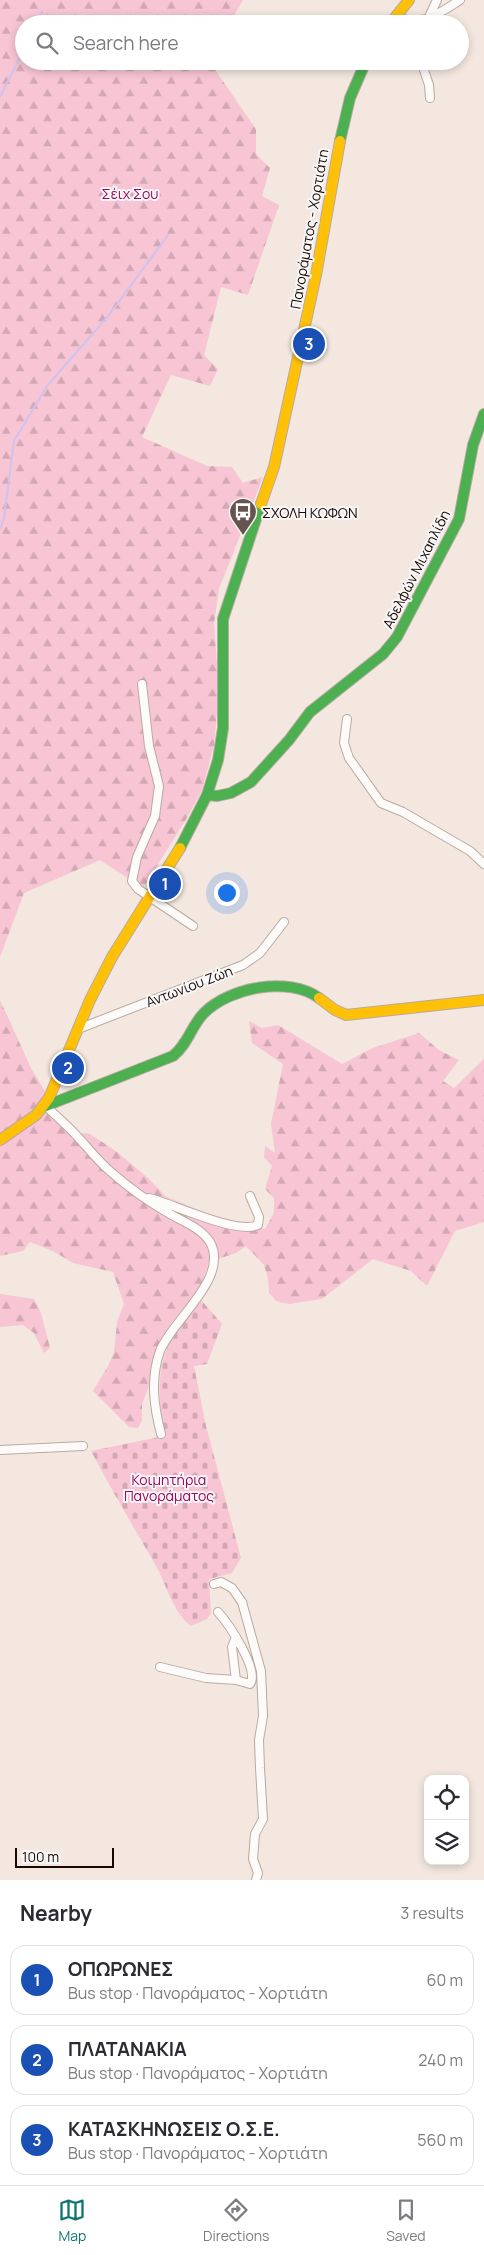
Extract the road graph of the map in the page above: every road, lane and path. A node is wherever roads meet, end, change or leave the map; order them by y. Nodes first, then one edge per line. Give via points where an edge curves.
1 (409, 0) edge
2 (437, 0) edge
3 (460, 0) edge
4 (397, 15) edge
5 (426, 15) edge
6 (433, 15) edge
7 (362, 70) edge
8 (424, 70) edge
9 (430, 98) dead end
10 (484, 414) edge
11 (142, 684) dead end
12 (348, 719) dead end
13 (207, 795) junction
14 (484, 864) edge
15 (150, 896) junction
16 (284, 922) dead end
17 (193, 926) dead end
18 (484, 1000) edge
19 (78, 1029) junction
20 (43, 1107) junction
21 (0, 1140) edge
22 (250, 1196) dead end
23 (142, 1197) junction
24 (161, 1434) dead end
25 (83, 1446) dead end
26 (0, 1450) edge
27 (214, 1584) dead end
28 (218, 1612) dead end
29 (236, 1637) junction
30 (160, 1667) dead end
31 (236, 1680) junction
32 (256, 1880) edge

1 - 4 main road
2 - 5 street
3 - 6 street
7 - 13 main road, Πανοράματος - Χορτιάτη via 342,128 316,275 274,466 225,611 222,633 224,728
8 - 9 street
10 - 13 main road, Αδελφών Μιχαηλίδη via 473,445 459,519 397,637 383,654 310,712 254,779 231,793
11 - 15 street via 149,746 160,786 155,816 137,857 132,881
12 - 14 street via 344,743 349,758 381,803 464,847
13 - 15 main road, Πανοράματος - Χορτιάτη via 189,833
15 - 17 street
15 - 19 main road, Πανοράματος - Χορτιάτη via 112,957
16 - 19 street, Αντωνίου Ζώη via 260,953 242,965
18 - 20 main road via 346,1015 334,1012 310,992 298,988 278,986 253,990 223,999 204,1013 184,1047 173,1056
19 - 20 main road, Πανοράματος - Χορτιάτη via 57,1082
20 - 21 main road, Πανοράματος - Χορτιάτη via 25,1124
20 - 23 street via 47,1107 111,1172
22 - 23 street via 259,1216 258,1225 251,1228 216,1222 170,1203
23 - 24 street via 199,1230 209,1241 214,1254 205,1287 175,1325 159,1354 153,1395
25 - 26 street
27 - 32 street via 221,1582 232,1588 242,1602 261,1671 263,1819 254,1834
28 - 29 street
29 - 31 street via 232,1647
29 - 31 street via 252,1677 250,1684
30 - 31 street via 206,1678

